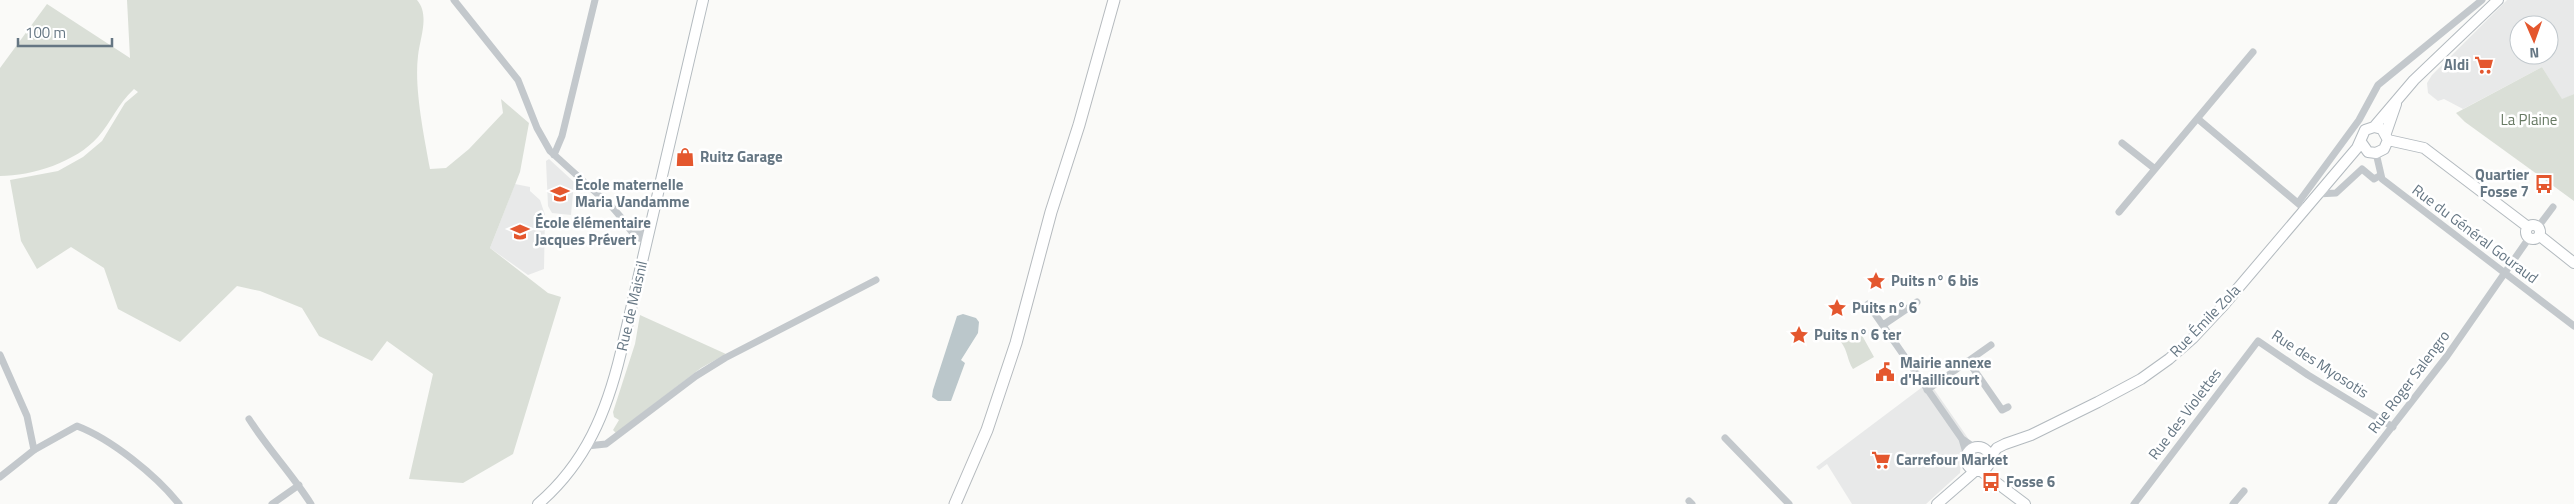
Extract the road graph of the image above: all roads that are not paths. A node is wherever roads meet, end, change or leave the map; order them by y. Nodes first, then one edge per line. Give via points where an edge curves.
1 (454, 0) edge
2 (595, 0) edge
3 (703, 0) edge
4 (1114, 0) edge
5 (2482, 0) edge
6 (2498, 0) edge
7 (2253, 52) dead end
8 (2399, 97) junction
9 (2198, 119) junction
10 (2374, 126) junction
11 (2353, 128) junction
12 (2387, 137) junction
13 (2361, 138) junction
14 (2122, 143) dead end
15 (2372, 152) junction
16 (554, 155) junction
17 (2154, 169) junction
18 (2381, 175) junction
19 (2332, 178) junction
20 (2317, 194) junction
21 (2301, 206) junction
22 (2552, 207) dead end
23 (2119, 212) dead end
24 (2534, 232) junction
25 (647, 240) junction
26 (2574, 263) edge
27 (2504, 274) junction
28 (876, 280) dead end
29 (1917, 302) dead end
30 (1868, 304) dead end
31 (1883, 325) junction
32 (2574, 326) edge
33 (2258, 341) joint
34 (1991, 345) dead end
35 (0, 355) edge
36 (1968, 361) junction
37 (1927, 390) junction
38 (2008, 406) dead end
39 (249, 420) dead end
40 (2393, 427) junction
41 (1725, 438) dead end
42 (1962, 439) junction
43 (2020, 439) junction
44 (587, 446) junction
45 (1979, 448) junction
46 (34, 450) junction
47 (1990, 458) junction
48 (1978, 468) junction
49 (0, 477) edge
50 (299, 485) junction
51 (2244, 490) dead end
52 (179, 504) edge
53 (272, 504) edge
54 (311, 504) edge
55 (538, 504) edge
56 (955, 504) edge
57 (1789, 504) edge
58 (1938, 504) edge
59 (2026, 504) edge
60 (2134, 504) edge
61 (2233, 504) edge
62 (2332, 504) edge

1 - 16 street via 518,80 537,128
2 - 16 street via 562,136
3 - 25 street, Rue de Maisnil
4 - 56 main road via 1051,212 1016,344 987,430
5 - 11 street via 2378,85 2374,97
6 - 8 street
7 - 9 street
8 - 10 street
8 - 12 street
9 - 17 street
9 - 21 street
10 - 12 street via 2382,129
10 - 13 street via 2365,130
11 - 13 street
11 - 21 street
12 - 15 street via 2384,149
12 - 24 street via 2424,148
13 - 15 street
13 - 19 street
14 - 17 street
15 - 18 street
15 - 19 street
16 - 25 street via 613,208 636,237
17 - 23 street
18 - 20 street via 2374,179 2362,169 2336,193
18 - 27 street, Rue du Général Gouraud
19 - 20 street, Rue Émile Zola
20 - 21 street, Rue Émile Zola
21 - 43 street, Rue Émile Zola via 2222,307 2169,359 2142,379
22 - 24 street, Rue Roger Salengro
24 - 26 street
24 - 27 street, Rue Roger Salengro
25 - 44 street, Rue de Maisnil via 616,375 603,414
27 - 32 street, Rue du Général Gouraud
27 - 40 street, Rue Roger Salengro
28 - 44 street via 725,358 606,444
29 - 31 street
30 - 31 street
31 - 37 street
33 - 40 street, Rue des Myosotis via 2308,376
33 - 60 street, Rue des Violettes
34 - 36 street
35 - 46 street via 27,416
36 - 37 street
36 - 38 street via 2002,410
37 - 42 street
39 - 50 street via 261,440
40 - 62 street, Rue Roger Salengro
41 - 57 street
42 - 45 street
42 - 48 street
43 - 45 street, Rue Émile Zola via 1999,441
43 - 47 street, Rue Émile Zola via 1997,448
44 - 55 street, Rue de Maisnil via 562,482
45 - 47 street
45 - 48 street
46 - 49 street
46 - 52 street via 77,426 94,432 142,468
47 - 48 street
48 - 58 street
48 - 59 street
50 - 53 street
50 - 54 street
51 - 61 street

